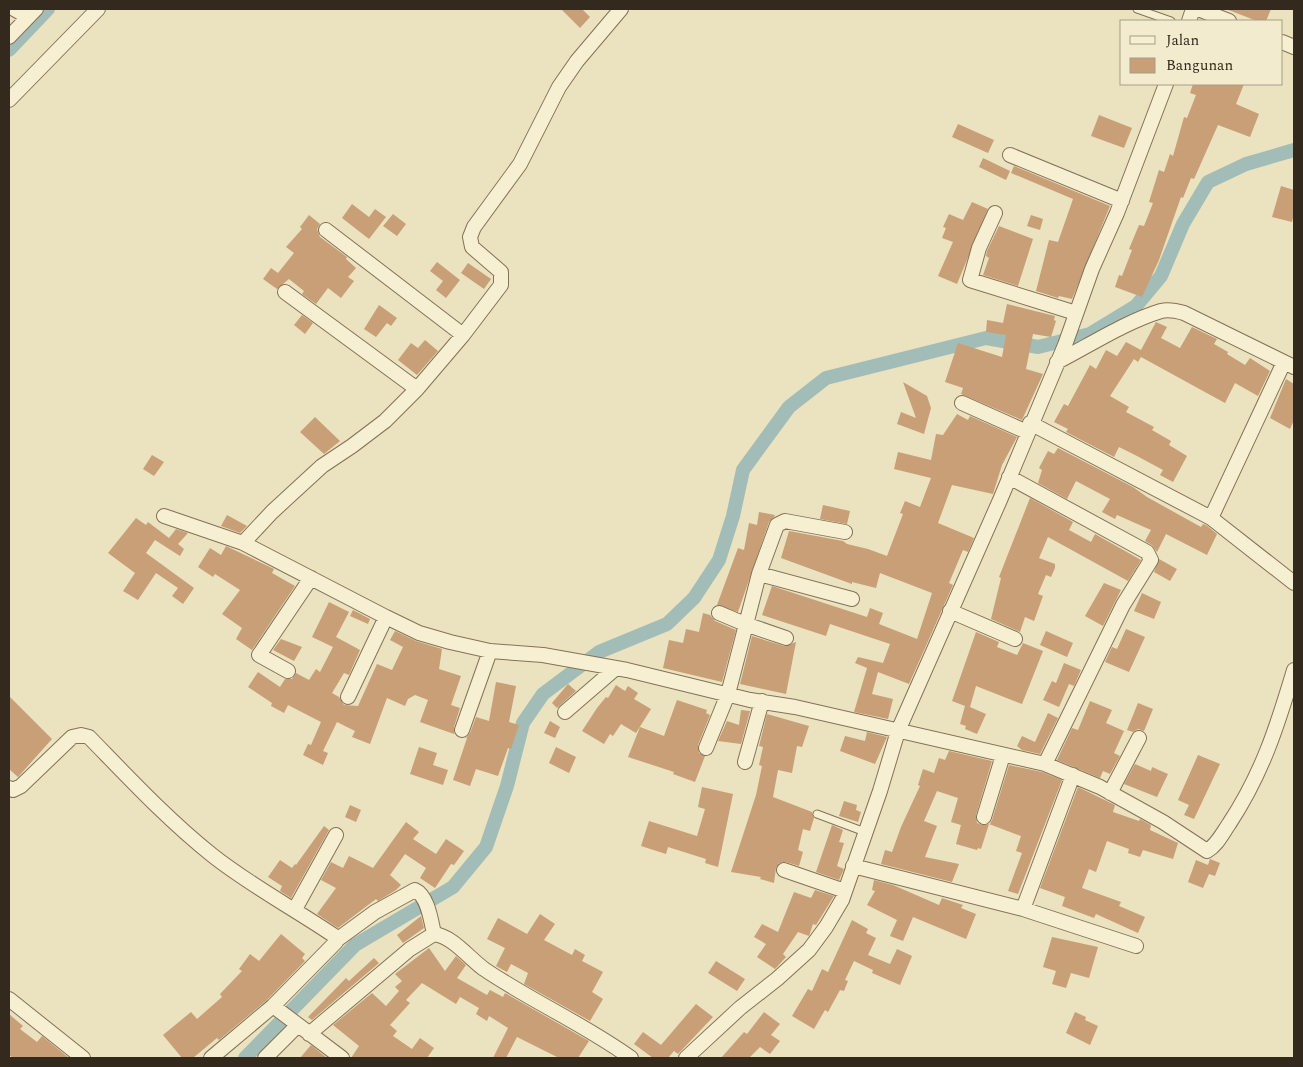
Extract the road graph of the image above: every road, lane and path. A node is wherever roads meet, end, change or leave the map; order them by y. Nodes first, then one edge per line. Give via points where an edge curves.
1 (14, 9) edge
2 (98, 9) edge
3 (621, 9) edge
4 (1136, 9) edge
5 (1198, 9) edge
6 (32, 13) edge
7 (1168, 20) edge
8 (1226, 20) edge
9 (9, 37) edge
10 (1166, 85) edge
11 (9, 100) edge
12 (1010, 155) dead end
13 (1122, 201) junction
14 (995, 213) dead end
15 (326, 230) dead end
16 (284, 292) dead end
17 (1074, 318) junction
18 (463, 335) junction
19 (1057, 362) junction
20 (1289, 364) edge
21 (417, 388) junction
22 (962, 403) dead end
23 (1029, 428) junction
24 (1009, 477) junction
25 (164, 516) dead end
26 (1211, 518) junction
27 (845, 532) dead end
28 (243, 543) junction
29 (759, 574) junction
30 (310, 578) junction
31 (1294, 582) edge
32 (852, 599) dead end
33 (950, 611) junction
34 (719, 613) dead end
35 (386, 618) junction
36 (745, 624) junction
37 (786, 638) dead end
38 (1015, 639) dead end
39 (490, 651) junction
40 (616, 668) junction
41 (1294, 670) edge
42 (288, 671) dead end
43 (728, 694) junction
44 (348, 697) dead end
45 (762, 701) junction
46 (565, 712) dead end
47 (462, 730) dead end
48 (898, 731) junction
49 (1139, 738) dead end
50 (706, 748) dead end
51 (1003, 754) junction
52 (745, 762) dead end
53 (1045, 764) junction
54 (1073, 775) junction
55 (9, 788) edge
56 (1110, 793) junction
57 (817, 814) dead end
58 (984, 818) dead end
59 (865, 832) junction
60 (336, 835) dead end
61 (853, 866) junction
62 (784, 870) dead end
63 (845, 891) junction
64 (295, 909) junction
65 (1023, 909) junction
66 (434, 934) junction
67 (338, 939) junction
68 (1136, 946) dead end
69 (9, 999) edge
70 (276, 1008) junction
71 (299, 1026) junction
72 (83, 1058) edge
73 (211, 1058) edge
74 (265, 1058) edge
75 (342, 1058) edge
76 (631, 1058) edge
77 (686, 1058) edge

1 - 6 street
2 - 11 street
3 - 18 street via 559,86 520,164 474,227 470,237 472,247 494,264 503,277 501,285
4 - 7 lane
5 - 8 street
6 - 9 street
10 - 13 street
12 - 13 street
13 - 17 street
14 - 17 street via 979,248 970,280
15 - 18 street
16 - 21 street
17 - 19 street
18 - 21 street
19 - 20 street via 1110,334 1162,311 1172,310
19 - 23 street
20 - 26 street
21 - 28 street via 385,420 322,466
22 - 23 street
23 - 24 street
23 - 26 street
24 - 33 street
24 - 53 street via 1147,552 1151,560 1122,605
25 - 28 street
26 - 31 street
27 - 29 street via 782,521 777,525
28 - 30 street
29 - 32 street
29 - 36 street
30 - 35 street
30 - 42 street via 259,654
33 - 38 street
33 - 48 street
34 - 36 street
35 - 39 street via 427,635
35 - 44 street
36 - 37 street
36 - 43 street
39 - 40 street via 543,655
39 - 47 street
40 - 43 street
40 - 46 street
41 - 56 street via 1263,766 1211,849 1201,849 1163,822
43 - 45 street
43 - 50 street
45 - 48 street
45 - 52 street
48 - 51 street
48 - 59 street
49 - 56 street
51 - 53 street
51 - 58 street
53 - 54 street
54 - 56 street
54 - 65 street
55 - 64 street via 13,790 22,786 72,737 89,737 181,830 261,890
57 - 59 lane
59 - 61 street
60 - 64 street
61 - 63 street
61 - 65 street
62 - 63 street
63 - 77 street via 826,927 809,950
64 - 67 street
65 - 68 street
66 - 67 street via 420,893 412,890
66 - 71 street
66 - 76 street via 444,937 504,982 565,1015
67 - 70 street
69 - 72 street
70 - 71 street
70 - 73 street
71 - 74 street
71 - 75 street

